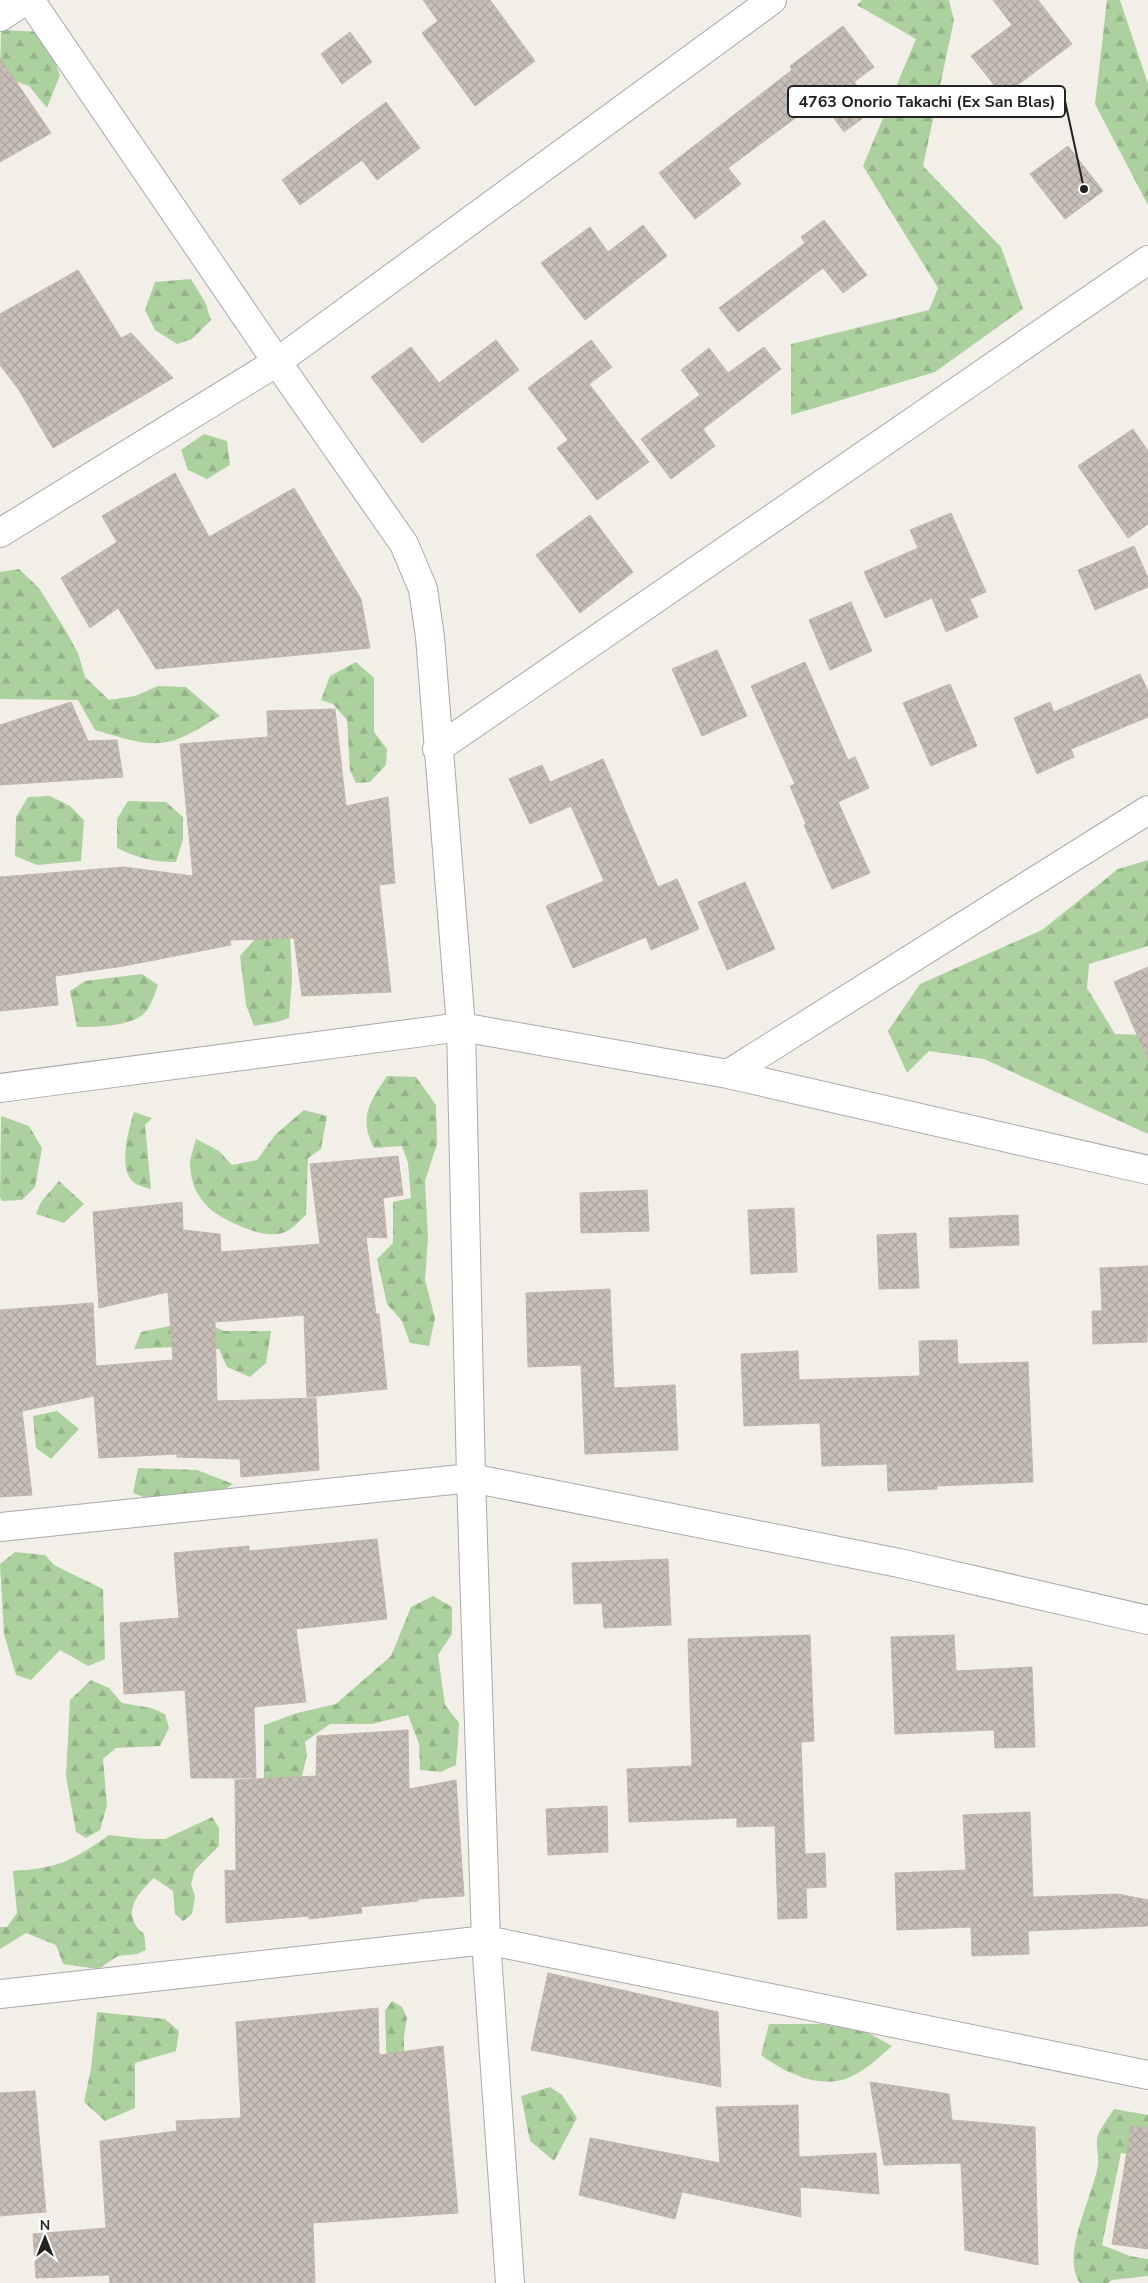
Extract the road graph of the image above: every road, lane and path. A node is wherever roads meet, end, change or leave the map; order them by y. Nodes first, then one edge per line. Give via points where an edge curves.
1 (28, 0) edge
2 (772, 0) edge
3 (0, 17) edge
4 (1148, 260) edge
5 (276, 362) junction
6 (0, 533) edge
7 (438, 749) junction
8 (1148, 810) edge
9 (461, 1028) junction
10 (728, 1074) junction
11 (0, 1088) edge
12 (1148, 1170) edge
13 (471, 1478) junction
14 (0, 1527) edge
15 (1148, 1620) edge
16 (486, 1940) junction
17 (0, 1994) edge
18 (1148, 2075) edge
19 (510, 2283) edge

1 - 3 street
1 - 5 street
2 - 5 street
4 - 7 street
5 - 6 street
5 - 7 street via 404,544 412,562 423,589 430,637
7 - 9 street
8 - 10 street
9 - 10 street
9 - 11 street
9 - 13 street
10 - 12 street
13 - 14 street
13 - 15 street via 899,1563
13 - 16 street
16 - 17 street
16 - 18 street
16 - 19 street

